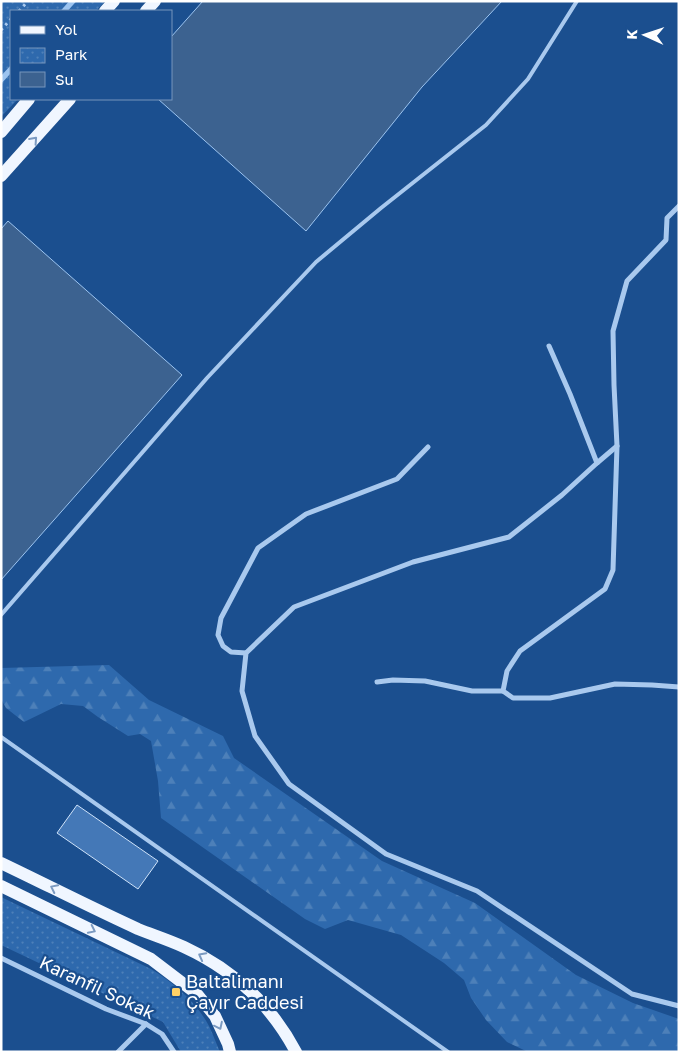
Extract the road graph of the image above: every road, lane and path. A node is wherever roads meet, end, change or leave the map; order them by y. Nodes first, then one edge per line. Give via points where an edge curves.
1 (577, 1) edge
2 (10, 20) edge
3 (1, 30) edge
4 (28, 100) edge
5 (69, 100) edge
6 (1, 132) edge
7 (1, 176) edge
8 (679, 206) edge
9 (549, 346) dead end
10 (617, 446) junction
11 (428, 447) dead end
12 (596, 463) junction
13 (1, 615) edge
14 (246, 653) junction
15 (377, 682) dead end
16 (679, 687) edge
17 (503, 691) junction
18 (1, 737) edge
19 (1, 863) edge
20 (1, 886) edge
21 (1, 958) edge
22 (678, 1005) edge
23 (146, 1024) junction
24 (118, 1052) edge
25 (174, 1052) edge
26 (230, 1052) edge
27 (296, 1052) edge
28 (448, 1052) edge

1 - 13 lane via 528,79 486,125 316,262 207,378
2 - 3 path
4 - 6 main road
7 -> 5 main road
8 - 10 street via 667,218 666,240 627,282 613,331
9 - 12 street
10 - 12 street
10 - 17 street via 613,570 605,589 520,651 507,671
11 - 14 street via 397,479 306,514 258,548 221,618 218,635 223,646 231,652
12 - 14 street via 509,537 413,562 294,607
14 - 22 street via 242,691 255,736 289,784 386,854 477,891 632,994
15 - 17 street via 425,681 472,691
16 - 17 street via 615,684 550,698 513,698
18 - 28 lane
27 -> 19 main road via 269,1011 243,984 207,959
20 -> 26 main road via 151,959 197,994 214,1016
21 - 23 street, Karanfil Sokak via 106,1009
23 - 24 street
23 - 25 street, Karanfil Sokak via 162,1034

